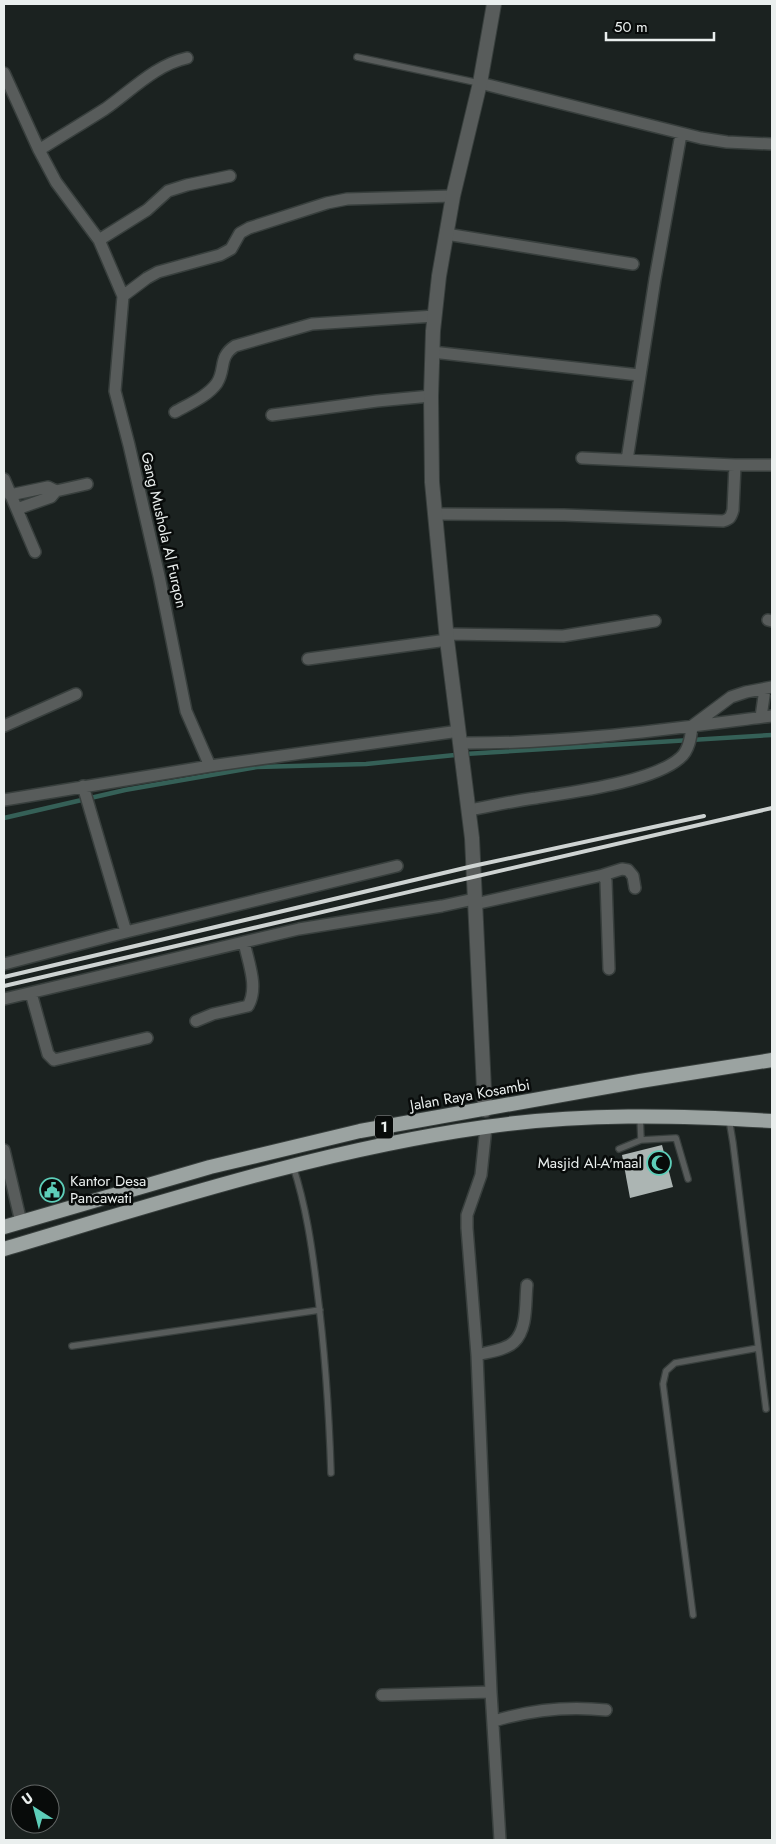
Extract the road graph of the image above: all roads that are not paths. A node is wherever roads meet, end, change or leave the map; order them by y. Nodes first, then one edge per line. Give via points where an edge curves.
1 (494, 4) edge
2 (357, 57) dead end
3 (187, 58) dead end
4 (4, 73) edge
5 (480, 83) junction
6 (681, 134) junction
7 (772, 144) edge
8 (39, 150) junction
9 (230, 176) dead end
10 (453, 196) junction
11 (446, 234) junction
12 (99, 240) junction
13 (633, 264) dead end
14 (123, 296) junction
15 (435, 316) junction
16 (432, 352) junction
17 (639, 375) junction
18 (431, 396) junction
19 (176, 412) dead end
20 (272, 415) dead end
21 (582, 458) dead end
22 (627, 460) junction
23 (735, 465) junction
24 (772, 465) edge
25 (4, 479) edge
26 (87, 484) dead end
27 (56, 491) junction
28 (10, 495) junction
29 (17, 509) junction
30 (436, 514) junction
31 (35, 552) dead end
32 (655, 621) dead end
33 (447, 637) junction
34 (308, 659) dead end
35 (768, 688) edge
36 (76, 694) dead end
37 (767, 717) edge
38 (4, 726) edge
39 (691, 730) junction
40 (460, 742) junction
41 (210, 766) junction
42 (84, 790) junction
43 (4, 800) edge
44 (468, 810) junction
45 (397, 866) dead end
46 (602, 875) junction
47 (635, 888) dead end
48 (475, 901) junction
49 (126, 932) junction
50 (244, 942) junction
51 (4, 964) edge
52 (609, 969) dead end
53 (30, 992) junction
54 (4, 1000) edge
55 (196, 1021) dead end
56 (147, 1038) dead end
57 (772, 1060) edge
58 (485, 1110) junction
59 (640, 1116) junction
60 (729, 1118) junction
61 (772, 1122) edge
62 (486, 1127) junction
63 (641, 1140) junction
64 (619, 1149) dead end
65 (4, 1150) edge
66 (293, 1166) junction
67 (688, 1179) dead end
68 (21, 1222) junction
69 (4, 1227) edge
70 (4, 1248) edge
71 (527, 1285) dead end
72 (320, 1310) junction
73 (72, 1346) dead end
74 (758, 1348) junction
75 (477, 1355) junction
76 (766, 1409) dead end
77 (331, 1473) dead end
78 (693, 1615) dead end
79 (491, 1692) junction
80 (382, 1695) dead end
81 (606, 1710) dead end
82 (494, 1721) junction
83 (500, 1840) edge

1 - 5 street
2 - 5 lane
3 - 8 street via 174,61 140,82 106,108
4 - 8 street
5 - 6 street
5 - 10 street
6 - 7 street via 727,142
6 - 17 street
8 - 12 street via 56,182
9 - 12 street via 168,191 147,210
10 - 11 street
10 - 14 street via 347,199 327,203 240,232 231,249 158,272
11 - 13 street
11 - 15 street
12 - 14 street
14 - 41 street, Gang Mushola Al Furqon via 115,391 159,576 186,711
15 - 16 street
15 - 19 street via 312,324 235,346 224,358 216,385
16 - 17 street
16 - 18 street
17 - 22 street
18 - 20 street
18 - 30 street via 432,482
21 - 22 street
22 - 23 street
23 - 24 street
23 - 30 street via 733,510 729,519 723,520
25 - 28 street
26 - 27 street
27 - 28 street via 48,487
27 - 29 street via 51,497
28 - 29 street
29 - 31 street
30 - 33 street
32 - 33 street via 563,636
33 - 34 street
33 - 40 street
35 - 37 street
35 - 39 street via 731,698
36 - 38 street
37 - 39 street
39 - 40 street via 508,744
39 - 44 street via 688,747 682,757 650,774 579,791
40 - 41 street
40 - 44 street
41 - 42 street
42 - 43 street
42 - 49 street
44 - 48 street
45 - 49 street
46 - 47 street via 628,870
46 - 48 street
46 - 52 street via 606,882
48 - 50 street via 298,929
48 - 58 street
49 - 51 street
50 - 53 street
50 - 55 street via 252,1000 248,1006
53 - 54 street
53 - 56 street via 48,1054 54,1060
57 - 58 highway, Jalan Raya Kosambi / 1
58 - 68 highway, Jalan Raya Kosambi / 1 via 360,1131 263,1153
59 - 60 highway, 1
59 - 62 highway, 1
59 - 63 lane
60 - 61 highway, 1
60 - 74 lane
62 - 66 highway, 1 via 392,1143
62 - 75 street via 481,1175 467,1215
63 - 64 lane
63 - 67 lane via 676,1138
65 - 68 street
66 - 70 highway, 1
66 - 72 lane via 311,1238
68 - 69 highway, Jalan Raya Kosambi / 1
71 - 75 street via 522,1329 514,1342
72 - 73 lane
72 - 77 lane via 328,1390
74 - 76 lane
74 - 78 lane via 675,1363 666,1371 663,1384
75 - 79 street
79 - 80 street
79 - 82 street
81 - 82 street via 571,1708 516,1714
82 - 83 street

